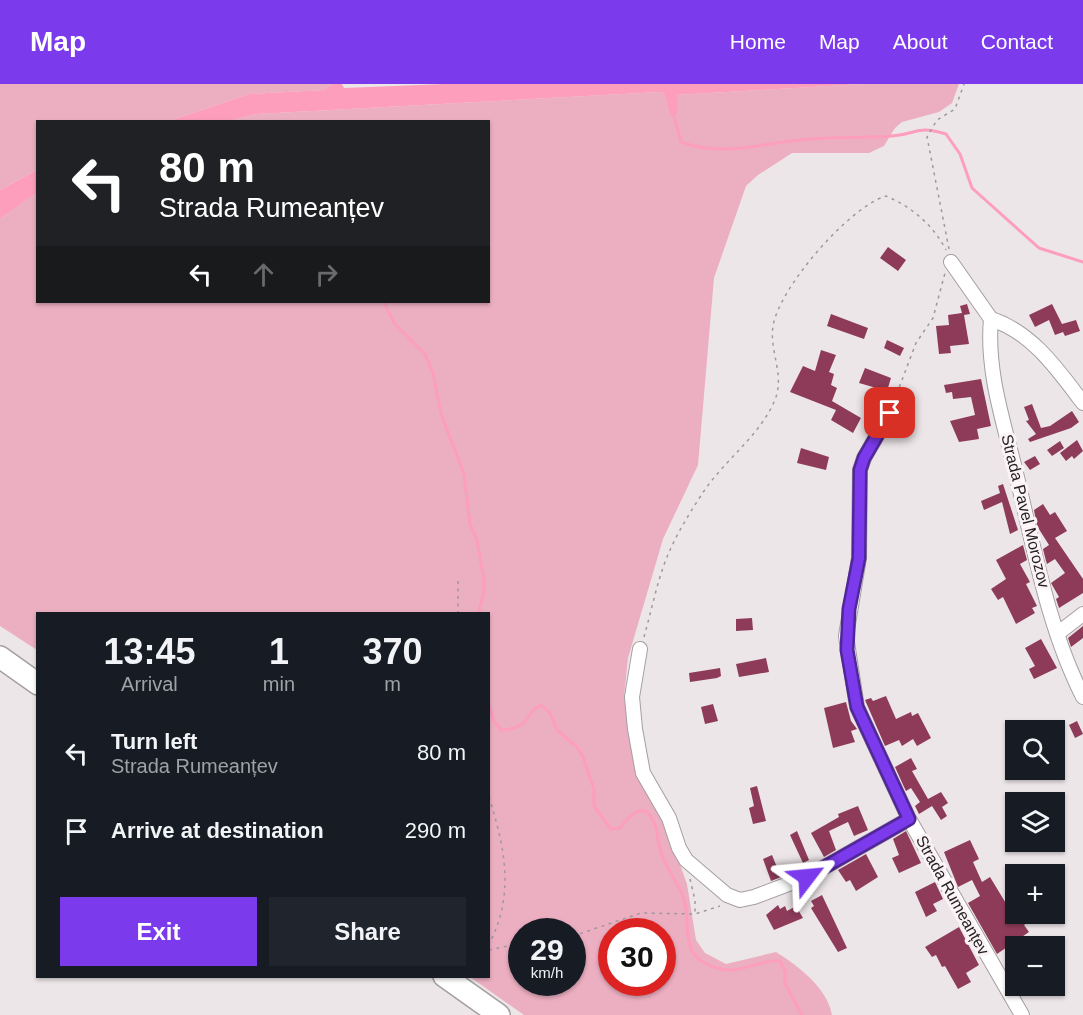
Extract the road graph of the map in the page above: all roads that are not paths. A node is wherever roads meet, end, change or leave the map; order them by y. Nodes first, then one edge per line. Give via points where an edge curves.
1 (951, 262) road end
2 (992, 320) junction
3 (1083, 404) edge
4 (890, 413) road end
5 (1083, 614) edge
6 (1057, 634) junction
7 (640, 649) road end
8 (0, 657) edge
9 (36, 683) edge
10 (1083, 697) edge
11 (909, 819) junction
12 (447, 978) edge
13 (499, 1015) edge
14 (1022, 1015) edge

1 - 2 street
2 - 3 street via 1012,326 1026,336
2 - 6 street, Strada Pavel Morozov via 991,366
4 - 11 street, Strada Rumeanțev via 860,470 859,558 847,643 857,707
5 - 6 street
6 - 10 street, Strada Pavel Morozov
7 - 11 street via 632,697 644,773 669,818 679,848 713,886 740,900 807,877
8 - 9 highway
11 - 14 street, Strada Rumeanțev
12 - 13 highway

